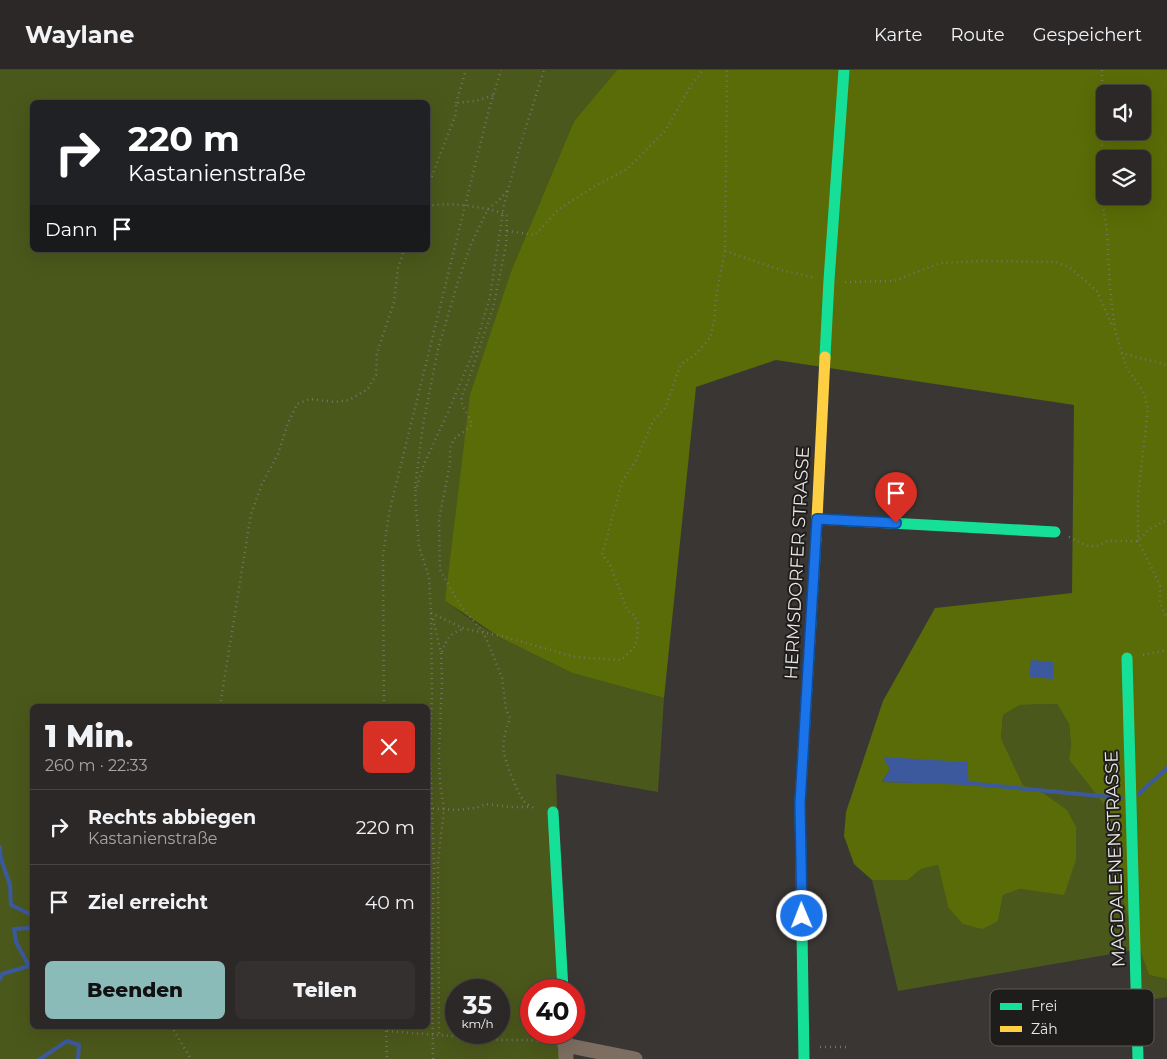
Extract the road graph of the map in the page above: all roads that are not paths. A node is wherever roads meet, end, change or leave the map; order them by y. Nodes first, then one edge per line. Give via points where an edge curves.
1 (844, 70) edge
2 (817, 519) junction
3 (1055, 532) road end
4 (1127, 658) road end
5 (553, 812) road end
6 (561, 979) edge
7 (1136, 989) edge
8 (565, 1046) edge
9 (1138, 1046) edge
10 (804, 1053) edge
11 (635, 1059) edge
12 (1138, 1059) edge

1 - 2 street, HERMSDORFER STRASSE
2 - 3 street
2 - 10 street, HERMSDORFER STRASSE via 800,803
4 - 7 street, MAGDALENENSTRASSE
5 - 6 street
8 - 11 street
9 - 12 street, MAGDALENENSTRASSE

